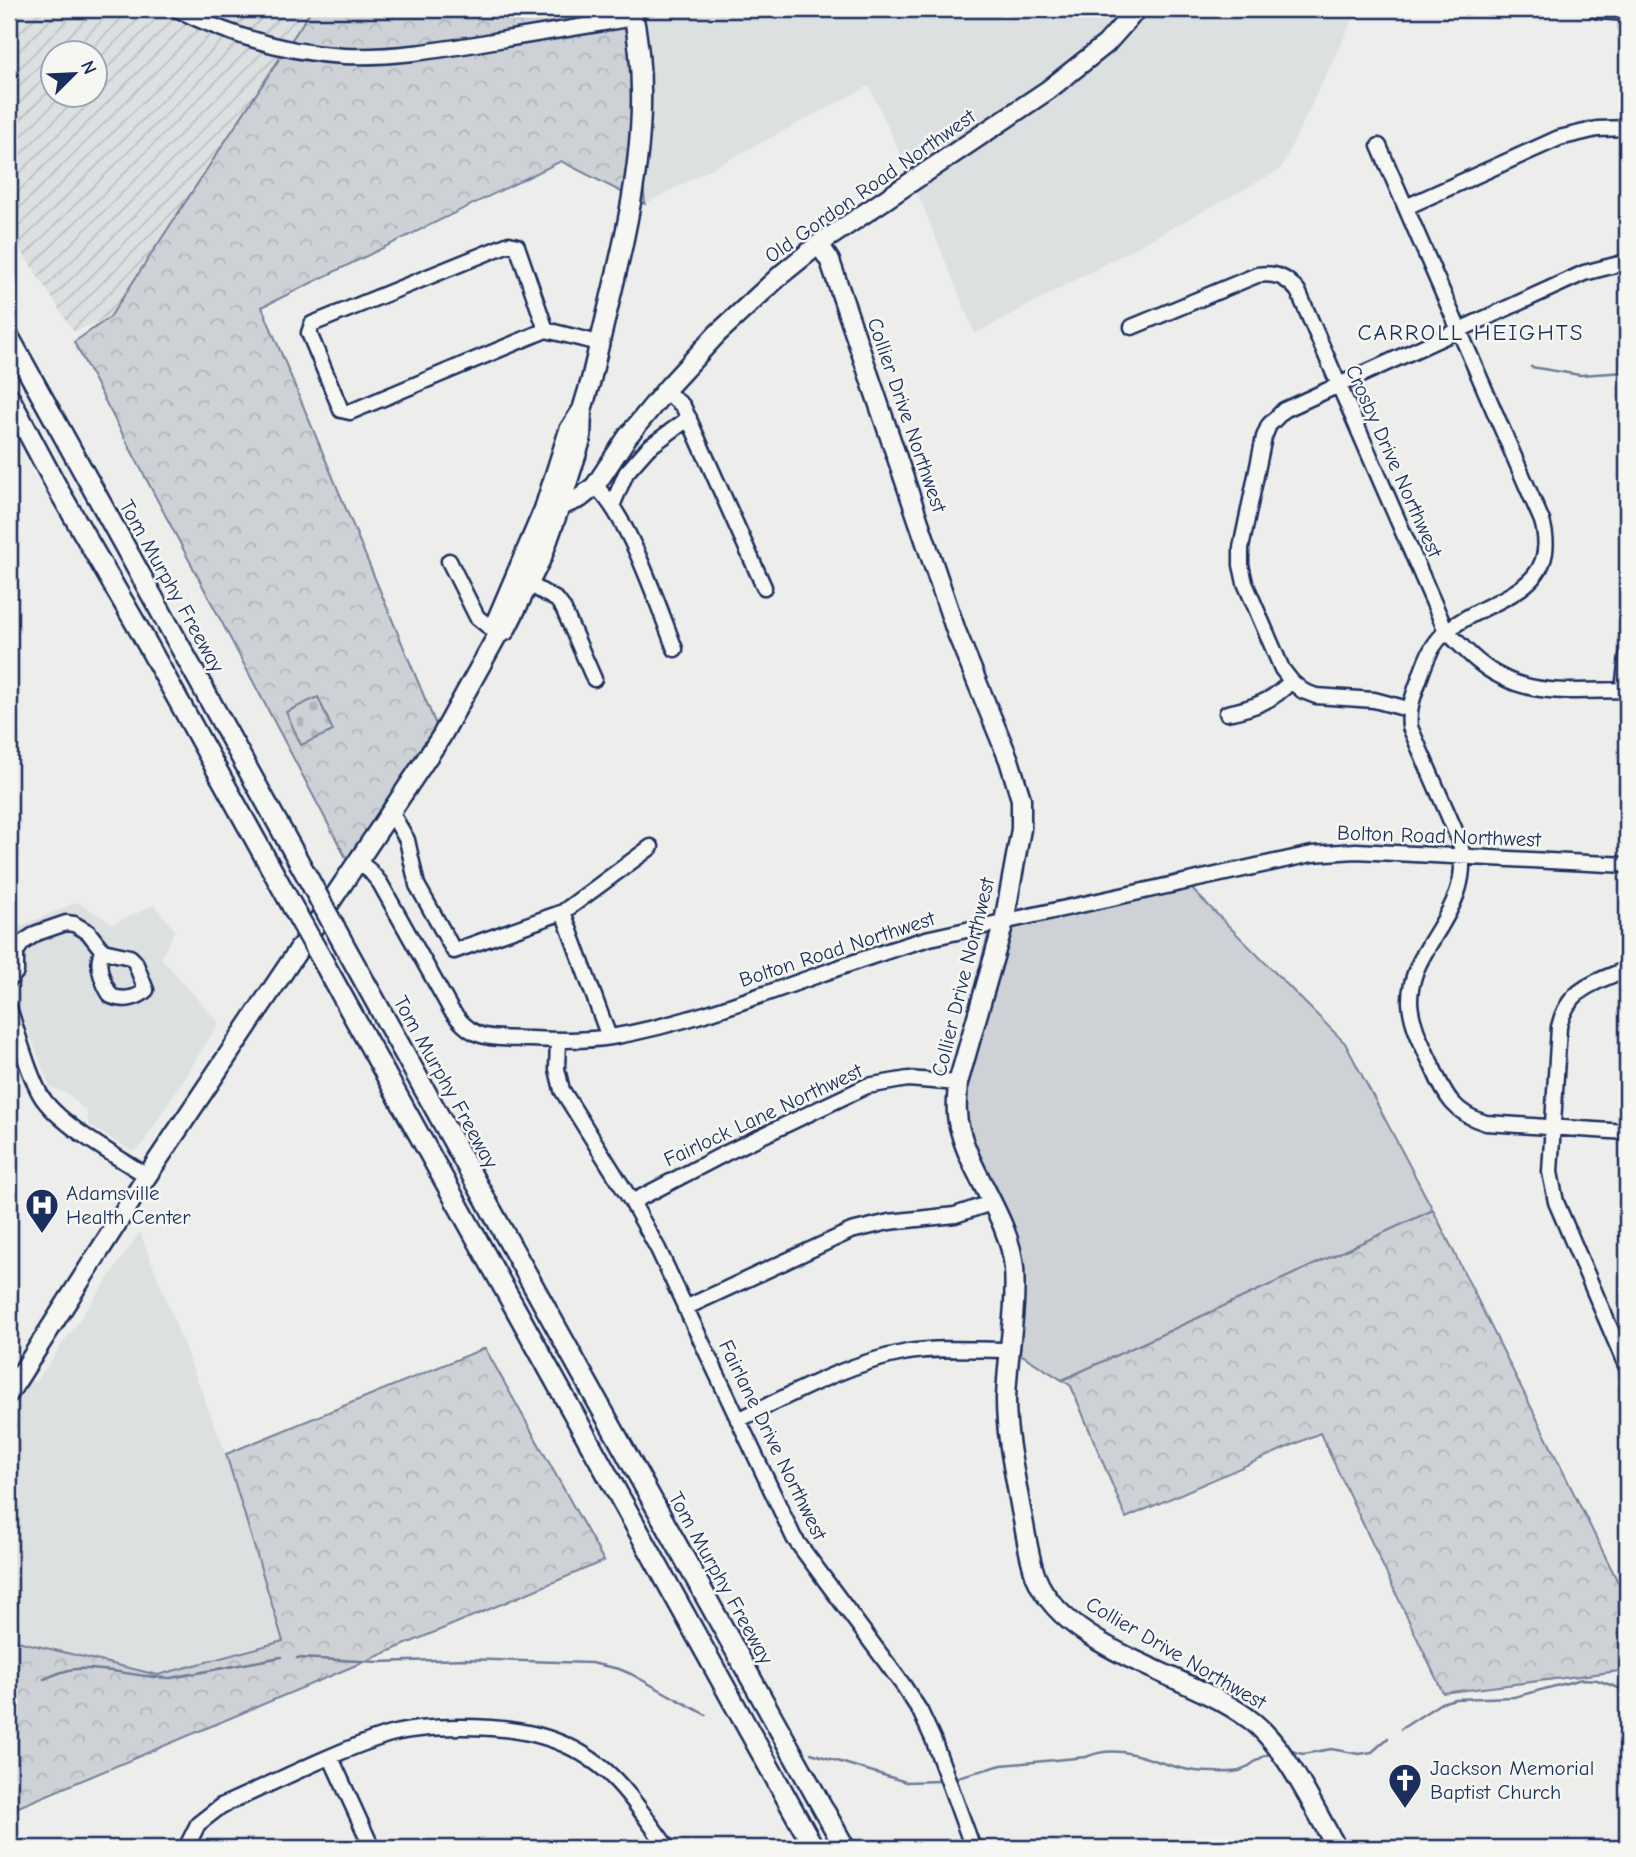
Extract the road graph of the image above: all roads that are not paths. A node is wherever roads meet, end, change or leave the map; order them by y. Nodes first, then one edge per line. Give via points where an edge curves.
1 (176, 9) edge
2 (1137, 9) edge
3 (1599, 9) edge
4 (1627, 11) edge
5 (633, 13) edge
6 (1627, 128) edge
7 (1379, 146) dead end
8 (1406, 207) junction
9 (819, 244) junction
10 (1627, 262) edge
11 (1132, 327) dead end
12 (546, 330) junction
13 (1459, 330) junction
14 (9, 337) edge
15 (599, 343) junction
16 (1338, 385) junction
17 (665, 391) junction
18 (9, 397) edge
19 (582, 410) junction
20 (689, 418) junction
21 (595, 486) junction
22 (560, 506) junction
23 (612, 506) junction
24 (449, 561) dead end
25 (529, 584) junction
26 (764, 587) dead end
27 (1446, 631) junction
28 (498, 634) junction
29 (675, 649) dead end
30 (1627, 656) edge
31 (594, 679) dead end
32 (1291, 681) junction
33 (1625, 690) edge
34 (1408, 709) junction
35 (1227, 713) dead end
36 (391, 812) junction
37 (651, 847) dead end
38 (1463, 856) junction
39 (359, 862) junction
40 (1627, 864) edge
41 (563, 912) junction
42 (1004, 922) junction
43 (103, 951) dead end
44 (1627, 969) edge
45 (9, 980) edge
46 (9, 1008) edge
47 (609, 1037) junction
48 (558, 1040) junction
49 (958, 1083) junction
50 (1552, 1127) junction
51 (1627, 1132) edge
52 (147, 1177) junction
53 (632, 1202) junction
54 (991, 1203) junction
55 (685, 1308) junction
56 (1010, 1350) junction
57 (1627, 1368) edge
58 (9, 1392) edge
59 (738, 1420) junction
60 (331, 1758) junction
61 (844, 1845) edge
62 (186, 1848) edge
63 (372, 1848) edge
64 (668, 1848) edge
65 (814, 1848) edge
66 (974, 1848) edge
67 (1337, 1848) edge

1 - 5 street via 244,38 344,56 440,50
2 - 9 main road, Old Gordon Road Northwest via 1106,44 1048,90
3 - 4 main road
5 - 15 main road via 642,102 640,144 635,186
6 - 8 street via 1559,138
7 - 8 street
8 - 13 street
9 - 17 main road, Old Gordon Road Northwest via 750,302
9 - 42 main road, Collier Drive Northwest via 830,261 956,631 1021,799 1021,829
10 - 13 street via 1584,273
11 - 16 street, Crosby Drive Northwest via 1256,275 1280,275 1298,291
12 - 12 street via 350,412 341,410 309,333 312,324 509,244 517,246
12 - 15 street
13 - 16 street
13 - 27 street via 1542,522 1546,545 1541,568 1527,586
14 - 61 highway, Tom Murphy Freeway, bridge
15 - 19 main road
16 - 27 street, Crosby Drive Northwest
16 - 32 street via 1284,410 1269,425 1241,548 1245,583
17 - 20 street
17 - 21 main road, Old Gordon Road Northwest
18 - 65 highway, bridge
19 - 22 main road via 581,440
19 - 28 main road via 569,430 544,509 498,619
20 - 23 street via 648,448 626,473
20 - 26 street
21 - 22 main road, Old Gordon Road Northwest
21 - 23 street
22 - 25 main road
23 - 29 street via 639,558
24 - 28 street via 477,617
25 - 28 main road via 505,631
25 - 31 street via 564,608
27 - 33 street, Crosby Drive Northwest via 1485,667 1516,684 1548,690
27 - 34 street via 1430,650
28 - 36 main road
30 - 33 street
32 - 34 street via 1317,696 1374,700
32 - 35 street via 1267,701
34 - 38 street via 1410,727
36 - 39 main road
36 - 41 street via 407,840 417,885 454,951
37 - 41 street
38 - 40 street, Bolton Road Northwest
38 - 42 street, Bolton Road Northwest via 1356,851 1312,854
38 - 50 street via 1453,906 1413,979 1410,1003 1414,1024 1444,1092 1460,1112 1486,1123
39 - 48 street, Bolton Road Northwest via 380,883 462,1024 491,1038
39 - 52 main road
41 - 47 street
42 - 47 street, Bolton Road Northwest via 879,953 729,1006
42 - 49 main road, Collier Drive Northwest
43 - 45 street via 82,927 66,923 22,943 16,952 16,972
44 - 50 street via 1576,993 1562,1015
46 - 52 street via 36,1085 49,1106
47 - 48 street, Bolton Road Northwest
48 - 53 street, Fairlane Drive Northwest via 562,1090
49 - 53 street, Fairlock Lane Northwest via 908,1079 867,1086
49 - 54 main road, Collier Drive Northwest via 960,1131
50 - 51 street
50 - 57 street via 1550,1172 1556,1202
52 - 58 main road
53 - 55 street, Fairlane Drive Northwest
54 - 55 street via 955,1215 851,1231
54 - 56 main road, Collier Drive Northwest via 1014,1266
55 - 59 street, Fairlane Drive Northwest
56 - 59 street via 938,1349 883,1357 839,1372
56 - 67 main road, Collier Drive Northwest via 1009,1438 1031,1562 1042,1591 1099,1641 1230,1706 1257,1725 1282,1754
59 - 66 street, Fairlane Drive Northwest via 794,1538 920,1711
60 - 62 street via 214,1810 198,1824
60 - 63 street
60 - 64 street via 412,1730 493,1727 545,1736 573,1748 604,1770

